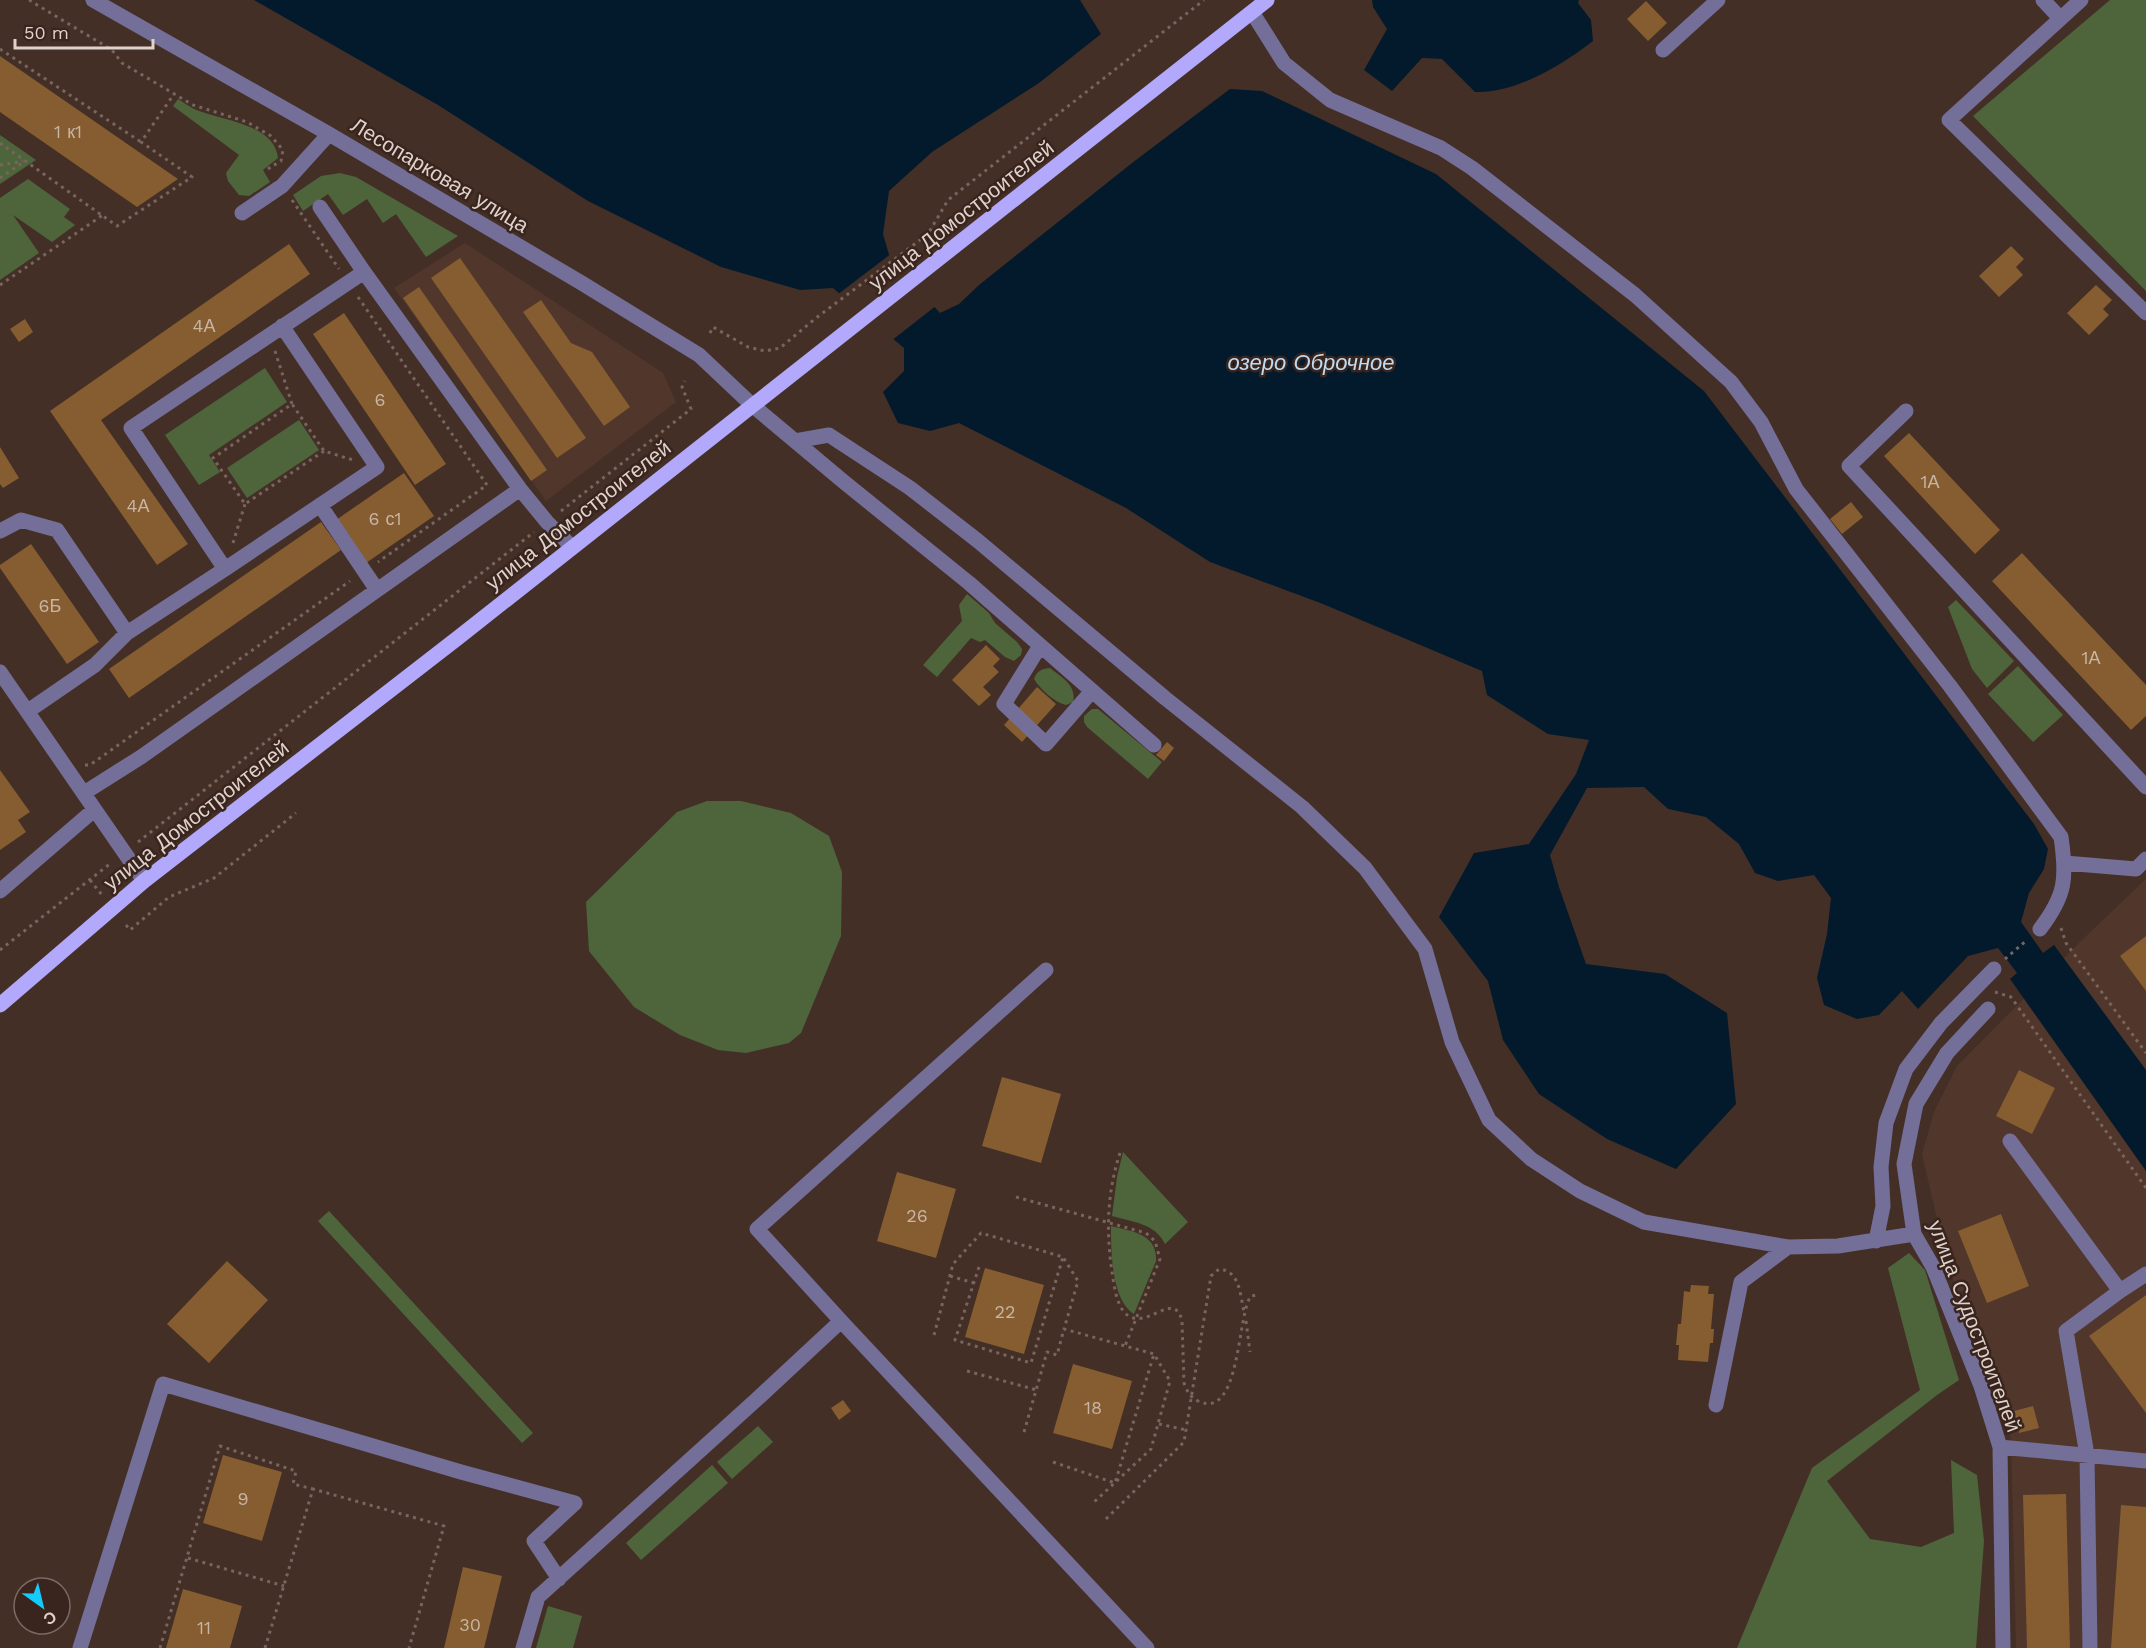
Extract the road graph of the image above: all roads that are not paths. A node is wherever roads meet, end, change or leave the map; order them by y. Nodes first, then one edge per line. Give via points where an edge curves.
1 (93, 0) edge
2 (1267, 0) edge
3 (1718, 0) edge
4 (2043, 0) edge
5 (2081, 0) edge
6 (1252, 12) junction
7 (2060, 18) junction
8 (1663, 50) dead end
9 (329, 134) junction
10 (320, 207) dead end
11 (242, 213) dead end
12 (364, 272) junction
13 (2146, 313) edge
14 (282, 326) junction
15 (752, 405) junction
16 (1905, 411) dead end
17 (795, 441) junction
18 (520, 489) junction
19 (320, 505) junction
20 (0, 531) edge
21 (572, 547) junction
22 (225, 569) junction
23 (377, 590) junction
24 (127, 633) junction
25 (1040, 646) junction
26 (0, 672) edge
27 (1092, 691) junction
28 (28, 711) junction
29 (1154, 745) dead end
30 (2146, 787) edge
31 (84, 793) junction
32 (94, 810) junction
33 (2146, 859) edge
34 (2065, 863) junction
35 (144, 880) junction
36 (0, 891) edge
37 (2036, 932) road end
38 (1997, 966) road end
39 (1046, 970) dead end
40 (0, 1005) edge
41 (1988, 1009) dead end
42 (2010, 1141) dead end
43 (1914, 1234) junction
44 (1875, 1241) junction
45 (1788, 1247) junction
46 (2146, 1274) edge
47 (2120, 1291) junction
48 (841, 1320) junction
49 (1716, 1405) dead end
50 (2000, 1447) junction
51 (2087, 1455) junction
52 (2146, 1461) edge
53 (559, 1578) junction
54 (1142, 1646) edge
55 (80, 1648) edge
56 (523, 1648) edge
57 (2003, 1648) edge
58 (2090, 1648) edge

1 - 9 street, Лесопарковая улица
2 - 6 main road, улица Домостроителей
3 - 8 street
4 - 7 street
5 - 7 street
6 - 15 main road, улица Домостроителей
6 - 34 street via 1284,63 1330,100 1441,148 1472,168 1635,295 1731,382 1761,423 1796,489 1950,686 2061,837
7 - 13 street via 1949,120
9 - 11 street via 282,186
9 - 15 street, Лесопарковая улица via 699,355
10 - 12 street
12 - 14 street
12 - 18 street
14 - 19 street via 377,467
14 - 22 street via 131,428
15 - 17 street, Лесопарковая улица
15 - 21 main road, улица Домостроителей
16 - 30 street via 1849,466
17 - 25 street, Лесопарковая улица
17 - 45 street via 829,435 910,488 1302,807 1365,868 1425,949 1452,1042 1489,1120 1531,1159 1580,1191 1644,1222
18 - 21 street
18 - 23 street
19 - 22 street
19 - 23 street
20 - 24 street via 21,520 57,530
21 - 35 main road, улица Домостроителей
22 - 24 street
23 - 31 street
24 - 28 street via 95,665
25 - 27 street, Лесопарковая улица
25 - 27 street via 1004,704 1046,744
26 - 28 street
27 - 29 street, Лесопарковая улица
28 - 31 street
31 - 32 street
32 - 35 street
32 - 36 street
33 - 34 street via 2136,869
34 - 37 street via 2062,892 2055,909
35 - 40 main road, улица Домостроителей
38 - 44 street via 1941,1023 1906,1070 1886,1123 1881,1167 1883,1206
39 - 48 street via 758,1230
41 - 43 street, улица Судостроителей via 1947,1053 1916,1104 1904,1164
42 - 47 street
43 - 44 street
43 - 50 street, улица Судостроителей via 1933,1267 1981,1386
44 - 45 street
45 - 49 street via 1741,1282
46 - 47 street
47 - 51 street via 2066,1331
48 - 53 street
48 - 54 street
50 - 51 street
50 - 57 street, улица Судостроителей
51 - 52 street
51 - 58 street
53 - 55 street via 534,1541 575,1503 163,1384
53 - 56 street via 538,1597

